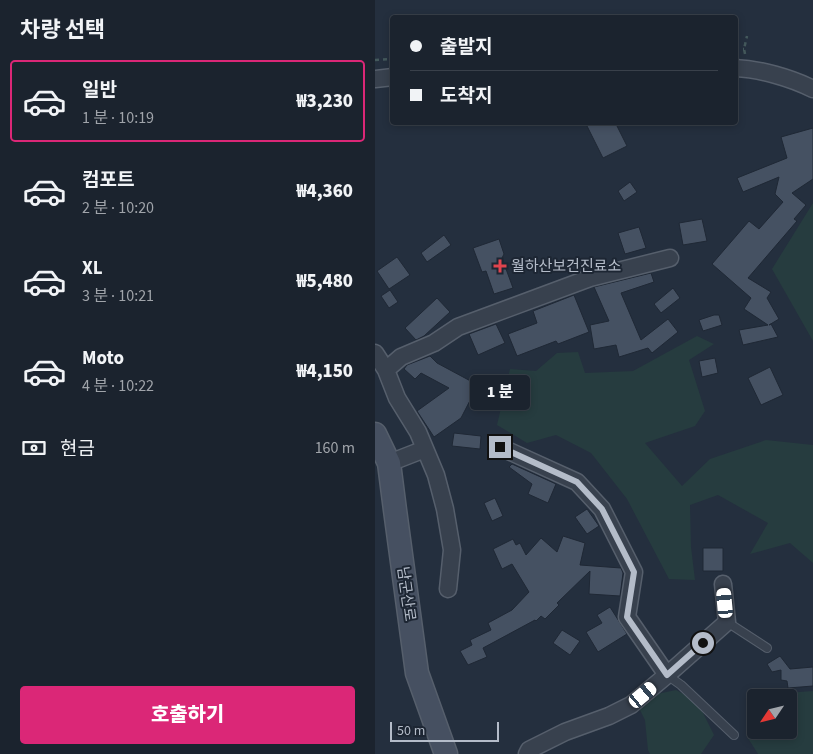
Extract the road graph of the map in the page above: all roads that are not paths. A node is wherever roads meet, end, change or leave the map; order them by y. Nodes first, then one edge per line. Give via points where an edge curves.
1 (738, 68) edge
2 (390, 77) edge
3 (375, 79) edge
4 (813, 89) edge
5 (669, 258) dead end
6 (375, 353) edge
7 (386, 370) junction
8 (375, 434) edge
9 (500, 447) dead end
10 (425, 449) junction
11 (389, 463) junction
12 (723, 584) dead end
13 (448, 588) dead end
14 (727, 622) junction
15 (767, 648) dead end
16 (667, 675) junction
17 (734, 735) dead end
18 (446, 754) edge
19 (527, 754) edge

1 - 4 street via 797,81
2 - 3 street
5 - 7 street via 590,278 457,327 434,344 401,356
6 - 7 street
7 - 10 street via 397,398
8 - 11 main road, 남군산로
9 - 16 street via 577,482 602,509 634,572 627,617
10 - 11 street
10 - 13 street via 436,474 452,550
11 - 18 main road, 남군산로 via 417,674
12 - 14 street
14 - 15 lane
14 - 16 street
16 - 17 lane
16 - 19 street via 631,705 565,732

